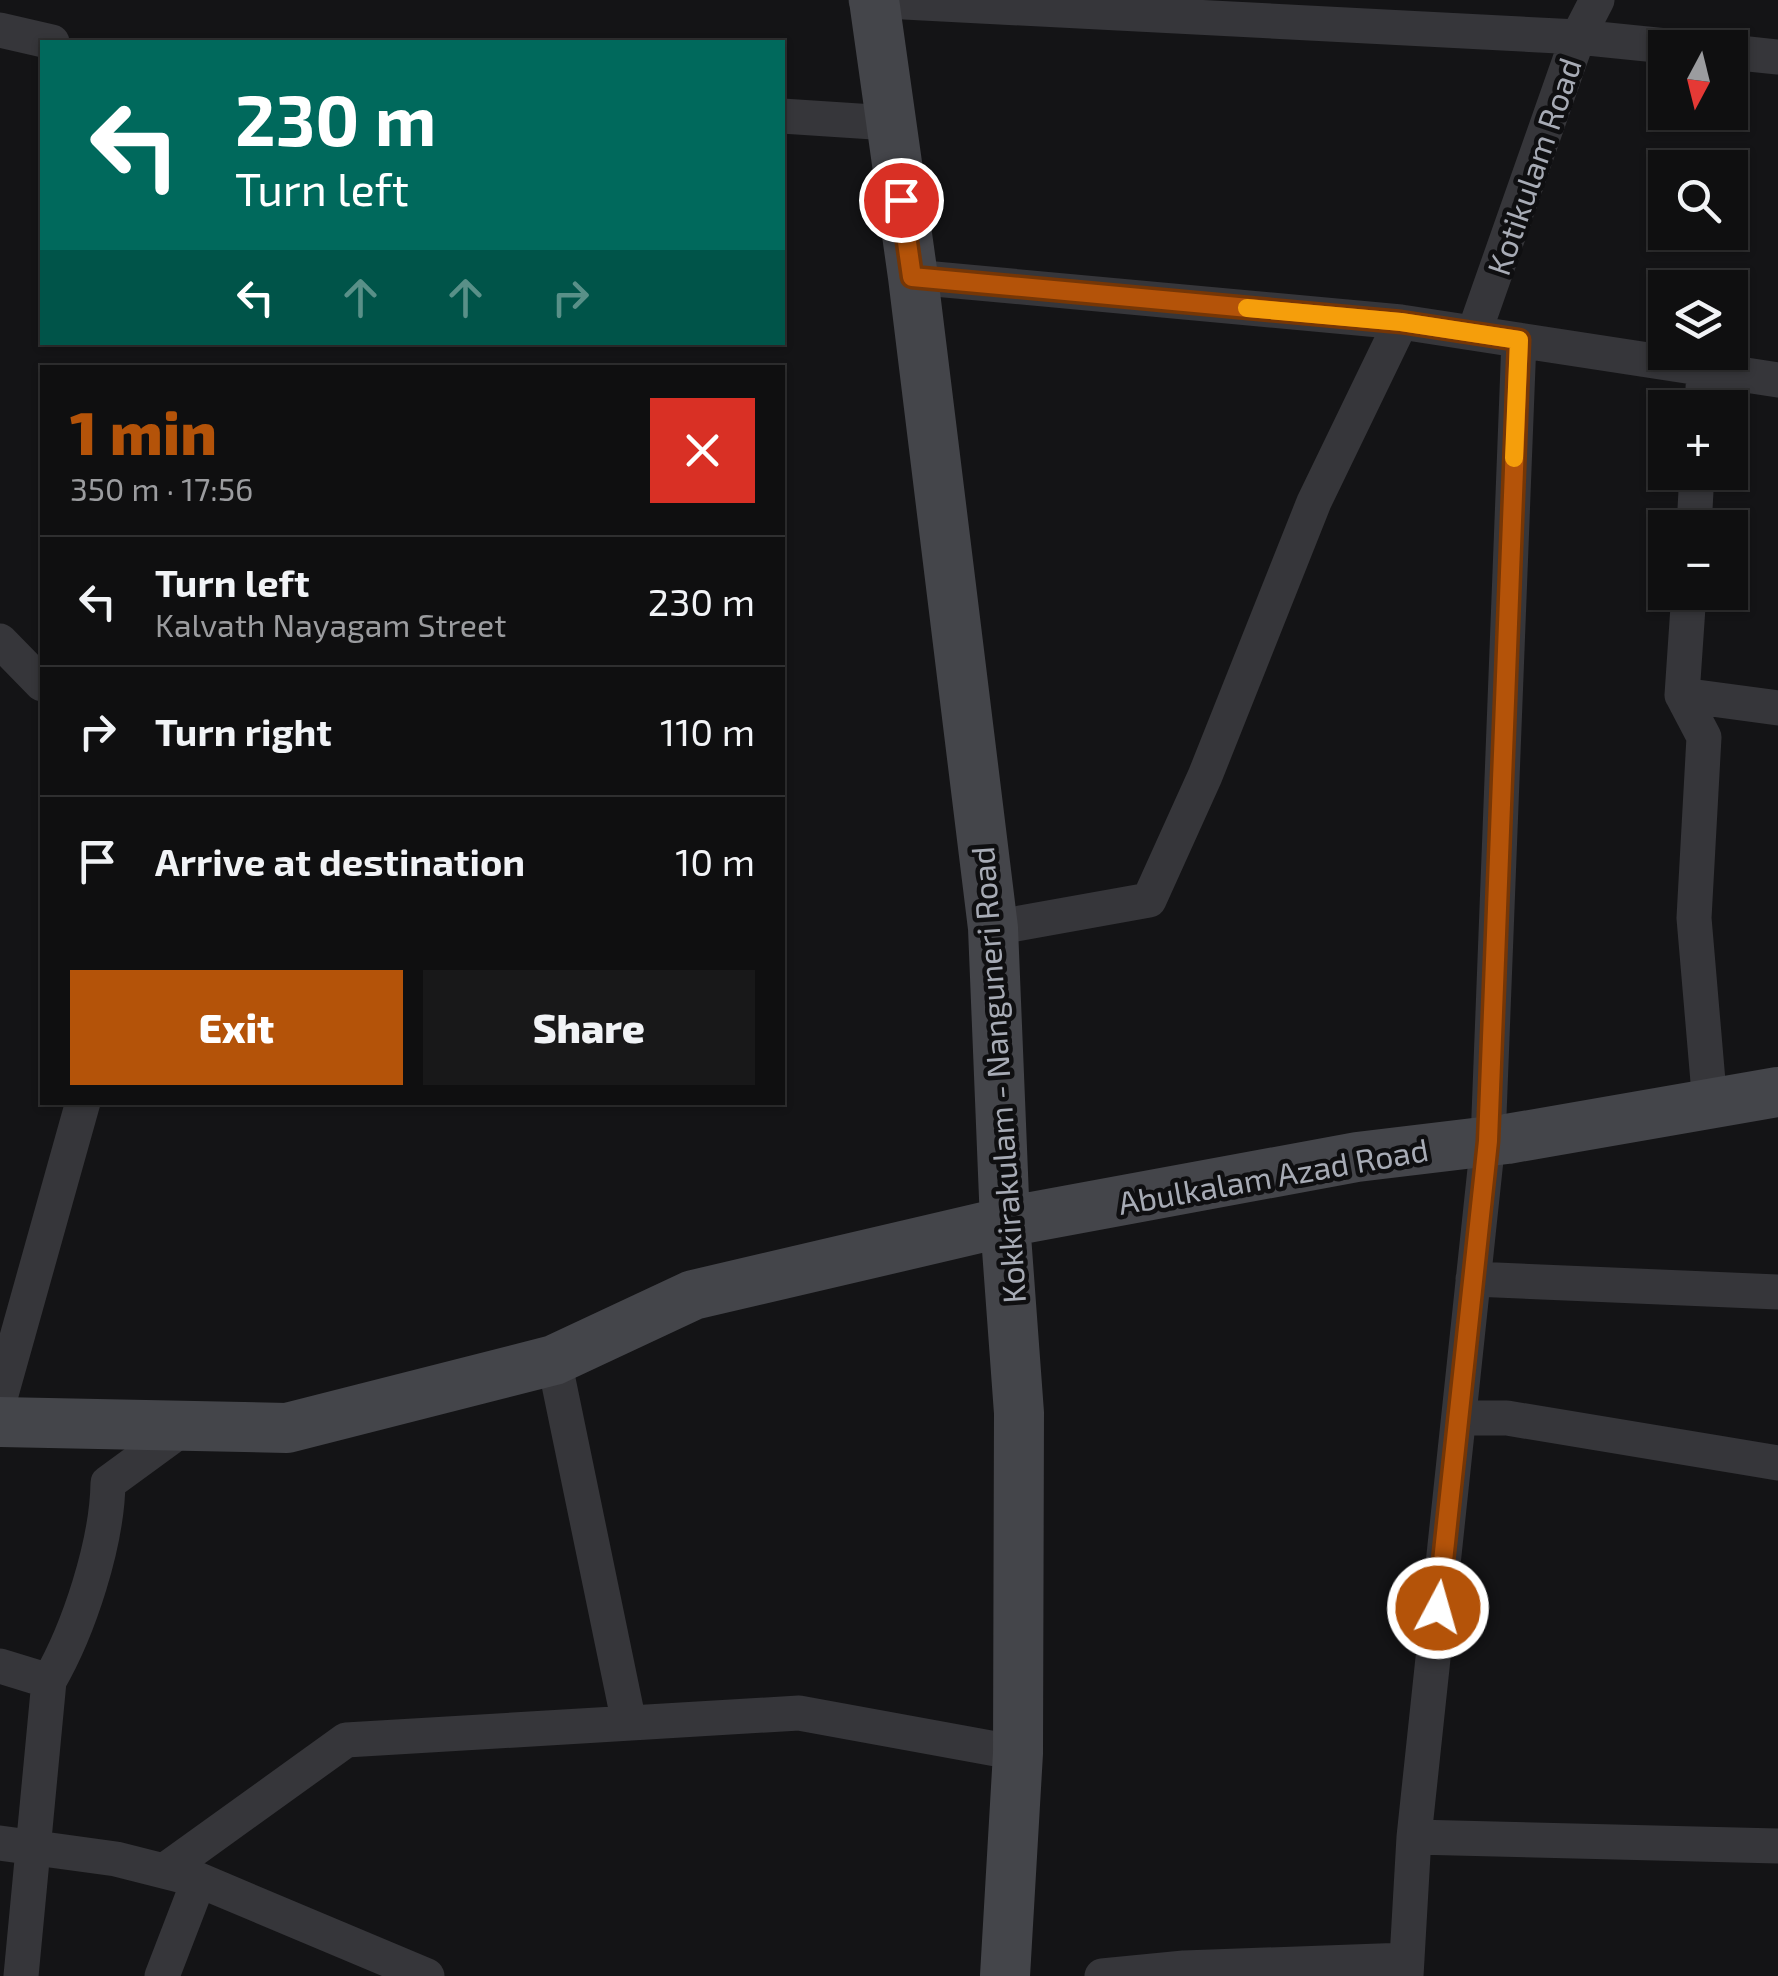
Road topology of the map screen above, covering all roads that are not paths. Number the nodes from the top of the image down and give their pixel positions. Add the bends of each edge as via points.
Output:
1 (1597, 0) edge
2 (872, 1) edge
3 (0, 30) edge
4 (1578, 36) junction
5 (43, 40) edge
6 (1648, 44) edge
7 (1748, 54) edge
8 (1778, 57) edge
9 (785, 116) edge
10 (889, 123) junction
11 (912, 277) junction
12 (1401, 322) junction
13 (1474, 333) junction
14 (1519, 340) junction
15 (1648, 360) edge
16 (1711, 370) edge
17 (1778, 380) edge
18 (1688, 610) edge
19 (0, 641) edge
20 (40, 682) edge
21 (1682, 695) junction
22 (1778, 708) edge
23 (993, 928) junction
24 (1778, 1092) edge
25 (82, 1105) edge
26 (1710, 1105) junction
27 (1488, 1141) junction
28 (1005, 1222) junction
29 (1474, 1279) junction
30 (1778, 1292) edge
31 (554, 1360) junction
32 (0, 1398) edge
33 (1459, 1418) junction
34 (0, 1422) edge
35 (186, 1426) junction
36 (1778, 1463) edge
37 (0, 1666) edge
38 (48, 1681) junction
39 (629, 1722) junction
40 (1018, 1753) junction
41 (1414, 1837) junction
42 (16, 1845) edge
43 (1778, 1846) edge
44 (164, 1871) junction
45 (199, 1880) junction
46 (1407, 1968) edge
47 (21, 1976) edge
48 (162, 1976) edge
49 (427, 1976) edge
50 (1005, 1976) edge
51 (1102, 1976) edge

1 - 4 street, Kotikulam Road
2 - 4 street
2 - 10 main road, Kokkirakulam - Nanguneri Road
3 - 5 street
4 - 6 street
4 - 13 street, Kotikulam Road
7 - 8 street
9 - 10 street
10 - 11 main road, Kokkirakulam - Nanguneri Road
11 - 12 street
11 - 23 main road, Kokkirakulam - Nanguneri Road
12 - 13 street
12 - 23 street via 1314,502 1149,900
13 - 14 street
14 - 15 street
14 - 27 street
16 - 17 street
18 - 21 street
19 - 20 street
21 - 22 street
21 - 26 street via 1704,737 1694,918
23 - 28 main road, Kokkirakulam - Nanguneri Road
24 - 26 main road, Abulkalam Azad Road
25 - 32 street
26 - 27 main road, Abulkalam Azad Road
27 - 28 main road, Abulkalam Azad Road via 1357,1157
27 - 29 street
28 - 31 main road, Abulkalam Azad Road via 693,1295
28 - 40 main road, Kokkirakulam - Nanguneri Road via 1018,1413
29 - 30 street
29 - 33 street
31 - 35 main road, Abulkalam Azad Road via 287,1428
31 - 39 street
33 - 36 street via 1507,1418
33 - 41 street
34 - 35 main road, Abulkalam Azad Road
35 - 38 street via 108,1483 108,1515 69,1645
37 - 38 street
38 - 42 street
39 - 40 street via 799,1712
39 - 44 street via 346,1740
40 - 50 main road, Kokkirakulam - Nanguneri Road
41 - 43 street
41 - 46 street
42 - 44 street
42 - 47 street
44 - 45 street
45 - 48 street
45 - 49 street
46 - 51 street via 1184,1968

